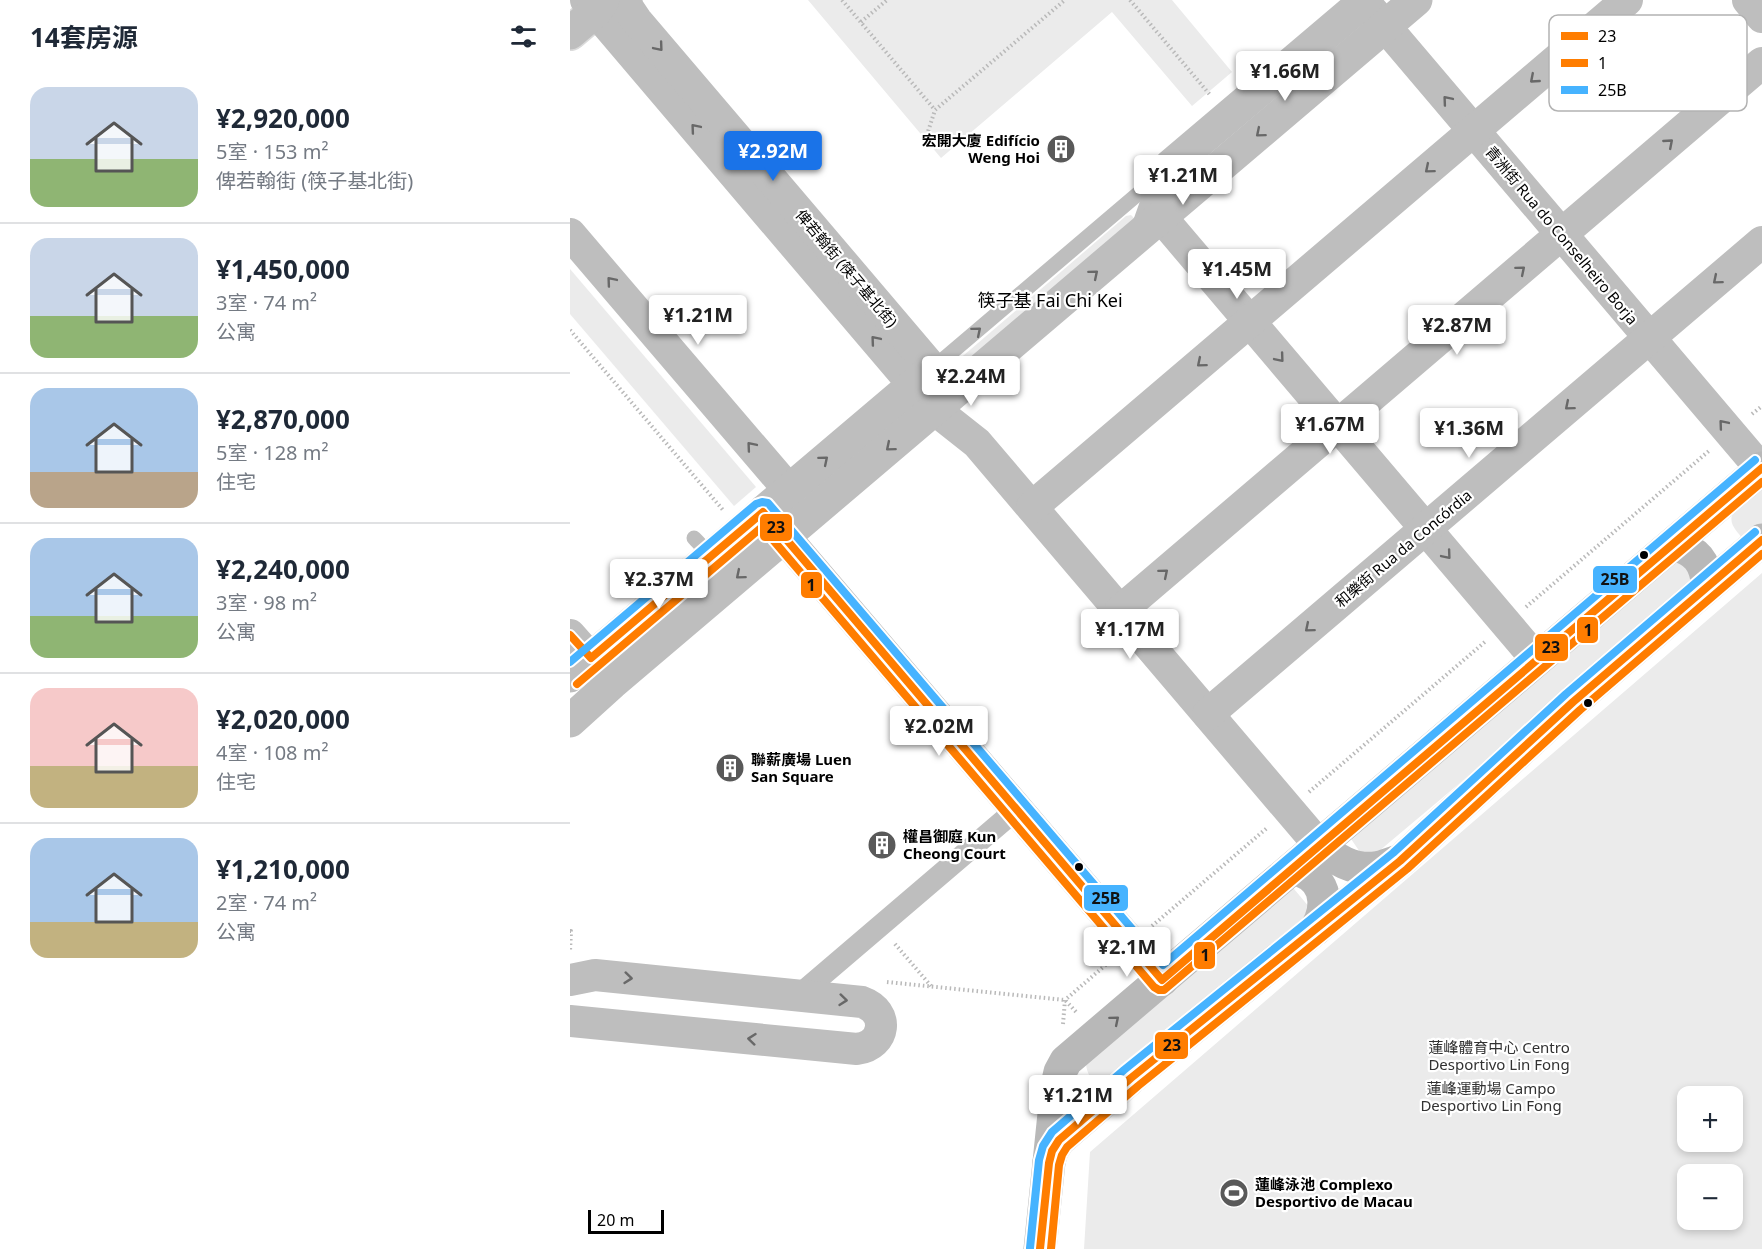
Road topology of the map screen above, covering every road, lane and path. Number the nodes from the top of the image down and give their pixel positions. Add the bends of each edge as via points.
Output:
1 (842, 0) edge
2 (887, 0) edge
3 (1065, 0) edge
4 (1130, 0) edge
5 (1416, 0) edge
6 (1627, 0) edge
7 (1748, 0) edge
8 (1364, 1) edge
9 (602, 3) edge
10 (1609, 15) edge
11 (1762, 17) edge
12 (861, 22) junction
13 (1385, 26) junction
14 (570, 33) edge
15 (1762, 63) edge
16 (1549, 67) edge
17 (1747, 76) edge
18 (935, 110) junction
19 (1706, 111) edge
20 (1229, 117) junction
21 (1474, 131) junction
22 (924, 144) dead end
23 (1170, 166) junction
24 (1154, 223) junction
25 (570, 234) edge
26 (1562, 235) junction
27 (1762, 242) edge
28 (1249, 322) junction
29 (570, 330) edge
30 (1649, 338) junction
31 (923, 377) junction
32 (944, 401) junction
33 (1762, 406) edge
34 (1338, 425) junction
35 (1730, 433) junction
36 (1761, 468) edge
37 (789, 490) junction
38 (1032, 507) junction
39 (1425, 529) junction
40 (784, 537) junction
41 (721, 540) junction
42 (1762, 540) edge
43 (1672, 544) junction
44 (1708, 586) junction
45 (1120, 611) junction
46 (1506, 624) junction
47 (577, 656) edge
48 (1537, 660) junction
49 (612, 683) junction
50 (1208, 714) junction
51 (570, 721) edge
52 (1017, 809) junction
53 (1289, 809) junction
54 (1319, 845) junction
55 (1400, 861) junction
56 (1293, 869) junction
57 (879, 926) junction
58 (1316, 929) junction
59 (570, 931) edge
60 (1132, 943) junction
61 (570, 951) edge
62 (570, 980) edge
63 (1162, 980) junction
64 (798, 996) junction
65 (1065, 1000) junction
66 (570, 1021) edge
67 (1066, 1045) junction
68 (1106, 1100) junction
69 (1049, 1163) junction
70 (1040, 1249) edge

1 - 12 path
2 - 12 path
3 - 18 path
4 - 20 path
5 - 13 street
6 -> 10 street
7 - 11 street
8 - 13 street, 青洲街 Rua do Conselheiro Borja
8 - 20 street
9 - 14 street
9 - 31 street
12 - 18 path
21 -> 13 street, 青洲街 Rua do Conselheiro Borja
13 -> 24 street
17 -> 15 street
16 -> 21 street
18 - 22 path
26 -> 19 street
20 - 23 street
21 - 26 street, 青洲街 Rua do Conselheiro Borja
21 -> 28 street
23 - 24 street
31 -> 23 lane
24 - 28 street
32 -> 24 street
37 -> 25 street
26 - 30 street, 青洲街 Rua do Conselheiro Borja
34 -> 26 street
27 -> 30 street, 和樂街 Rua da Concórdia
28 -> 34 street
28 -> 38 street
29 - 41 path
35 -> 30 street, 青洲街 Rua do Conselheiro Borja
30 -> 39 street, 和樂街 Rua da Concórdia
31 - 32 street
37 -> 31 street
32 - 38 street
32 -> 40 street
33 - 35 path
34 - 39 street
45 -> 34 street
35 - 36 street, 青洲街 Rua do Conselheiro Borja
35 - 46 path
36 - 43 main road
37 - 41 street
38 - 45 street
39 -> 46 street
39 -> 50 street, 和樂街 Rua da Concórdia
40 - 41 street
40 -> 49 street
40 - 52 street
41 - 47 street
42 - 44 main road
43 - 44 main road via 1695,554 1707,573
43 - 48 main road
44 - 55 main road via 1573,702
45 - 50 street
46 - 48 street
46 - 53 path
47 - 49 street
48 - 54 main road
49 - 51 street
50 - 53 street
52 - 57 street
52 - 60 street
53 - 54 street
53 - 60 path
54 - 55 main road via 1336,859 1355,867 1377,868
54 - 56 main road
55 - 58 main road
56 - 58 main road via 1302,870 1320,885 1325,908
56 - 63 main road
57 - 64 street
57 - 65 path via 932,987
58 - 68 main road
59 - 61 path
60 - 63 street
60 - 65 path
62 -> 64 street via 595,975
67 -> 63 main road
64 -> 66 street via 869,1005 881,1024 877,1039 872,1045 857,1049
65 - 67 path
67 - 68 main road via 1075,1082 1094,1098
67 - 69 main road via 1066,1061 1057,1084
68 - 69 main road via 1059,1140
69 - 70 main road

